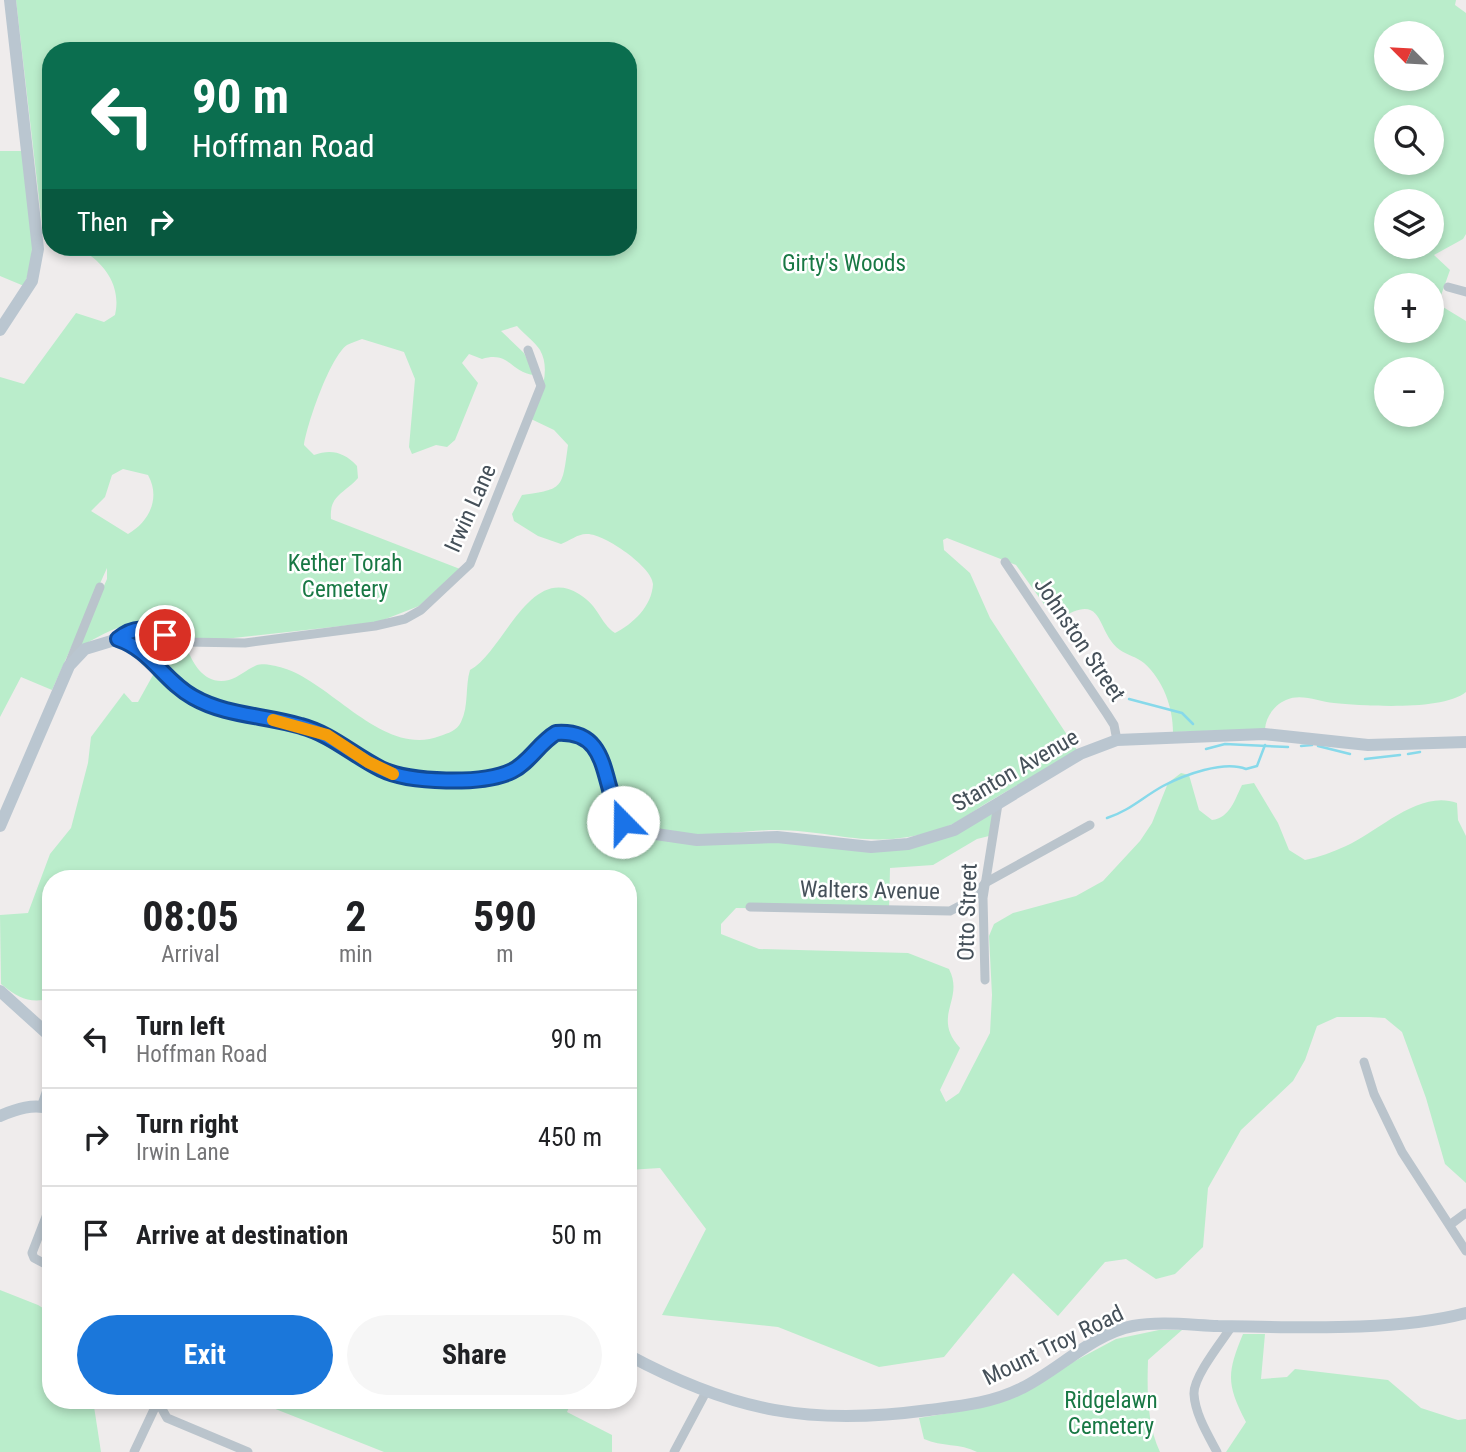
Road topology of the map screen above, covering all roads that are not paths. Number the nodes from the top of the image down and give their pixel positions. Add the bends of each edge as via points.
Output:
1 (10, 0) edge
2 (1448, 286) dead end
3 (1466, 292) edge
4 (0, 330) edge
5 (528, 350) dead end
6 (1005, 562) dead end
7 (100, 587) dead end
8 (118, 639) junction
9 (69, 666) junction
10 (1117, 740) junction
11 (1466, 742) edge
12 (998, 804) junction
13 (1090, 825) dead end
14 (0, 826) edge
15 (985, 883) junction
16 (750, 907) dead end
17 (985, 980) dead end
18 (0, 991) edge
19 (42, 1029) edge
20 (1364, 1062) dead end
21 (42, 1108) edge
22 (0, 1116) edge
23 (1466, 1213) edge
24 (1451, 1224) junction
25 (42, 1227) edge
26 (1466, 1251) edge
27 (42, 1262) edge
28 (1466, 1313) edge
29 (1232, 1326) junction
30 (637, 1359) edge
31 (706, 1392) junction
32 (153, 1409) edge
33 (162, 1409) edge
34 (134, 1452) edge
35 (248, 1452) edge
36 (674, 1452) edge
37 (1217, 1452) edge

1 - 4 street via 38,249 29,288
2 - 3 street
5 - 8 street, Irwin Lane via 541,387 470,564 421,610 375,626 245,643 185,642 147,628
6 - 10 street, Johnston Street via 1108,714
7 - 9 street
8 - 9 street via 85,649
8 - 12 street, Stanton Avenue via 142,650 194,698 216,708 327,735 398,776 483,779 505,774 556,733 578,733 598,752 618,814 630,829 644,834 698,840 777,837 889,847 954,830
9 - 14 street
10 - 11 street, Stanton Avenue via 1264,734 1367,745
10 - 12 street, Stanton Avenue via 1080,754
12 - 15 street, Otto Street
13 - 15 street, Walters Avenue
15 - 16 street, Walters Avenue via 971,900 950,911
15 - 17 street, Otto Street
18 - 19 street
20 - 24 street via 1402,1152
21 - 22 street via 23,1108
23 - 24 street
24 - 26 street
25 - 27 street via 32,1253
28 - 29 street, Mount Troy Road via 1405,1324
29 - 31 street, Mount Troy Road via 1133,1326 1003,1396 978,1404 880,1416 805,1416
29 - 37 street via 1194,1392
30 - 31 street, Mount Troy Road
31 - 36 street
32 - 34 street
33 - 35 street via 167,1418

